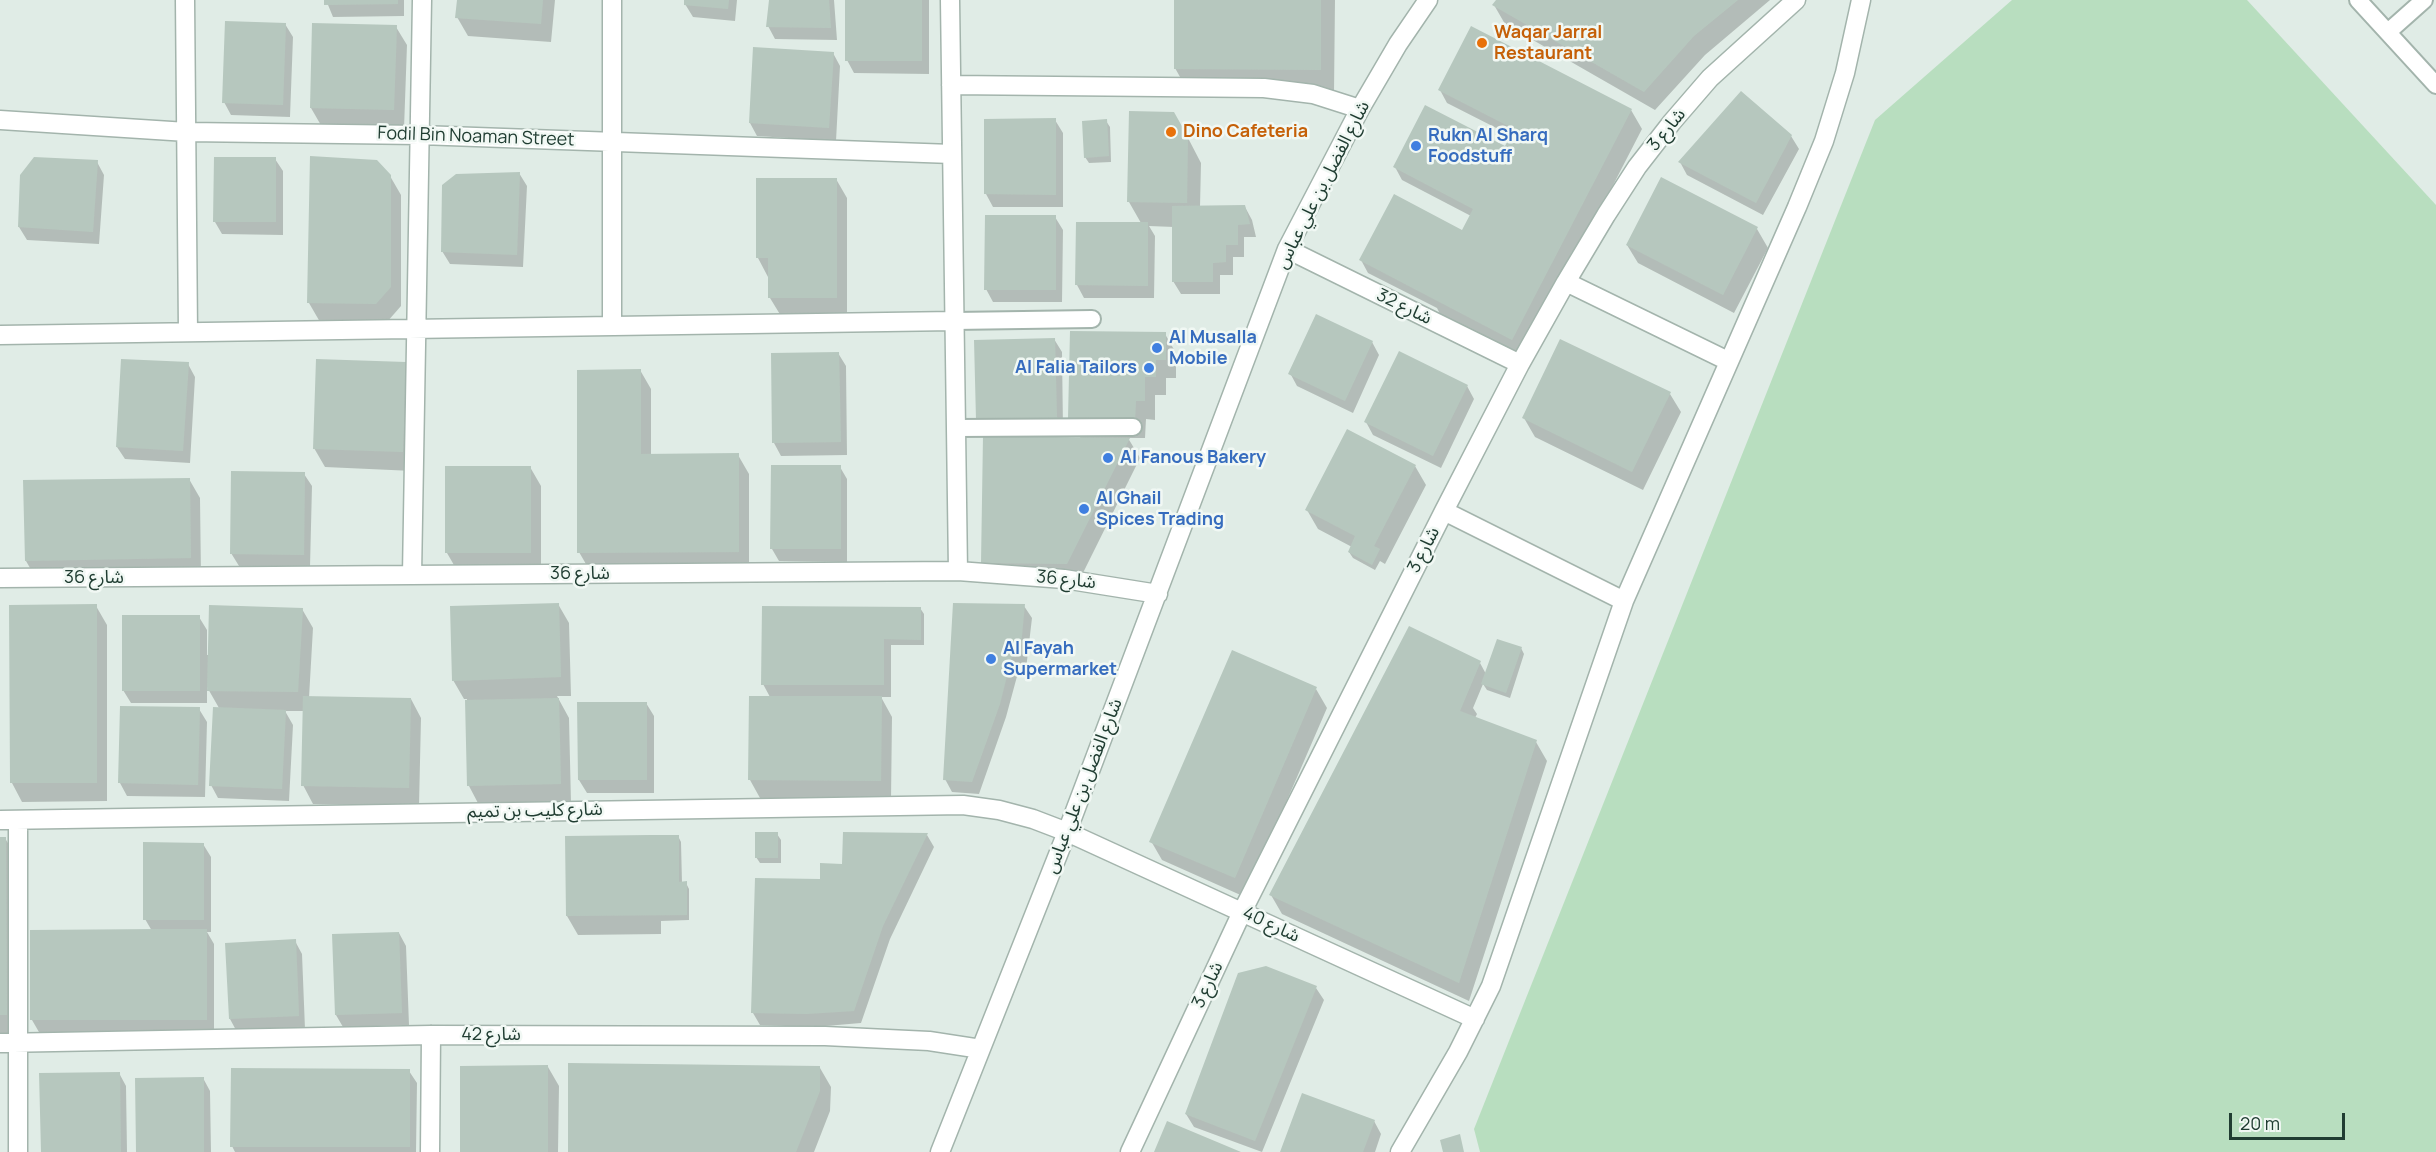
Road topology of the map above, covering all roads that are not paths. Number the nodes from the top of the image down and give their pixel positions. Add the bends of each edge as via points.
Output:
1 (185, 0) edge
2 (422, 0) edge
3 (612, 0) edge
4 (950, 0) edge
5 (1428, 0) edge
6 (1796, 0) edge
7 (1861, 0) edge
8 (2358, 0) edge
9 (2424, 0) edge
10 (2388, 32) junction
11 (951, 85) junction
12 (2436, 85) edge
13 (1360, 109) junction
14 (0, 120) edge
15 (187, 132) junction
16 (420, 135) junction
17 (612, 141) junction
18 (952, 154) junction
19 (1287, 249) junction
20 (1566, 282) junction
21 (1092, 319) dead end
22 (954, 321) junction
23 (612, 326) junction
24 (417, 329) junction
25 (188, 332) junction
26 (0, 335) edge
27 (1728, 361) junction
28 (1520, 364) junction
29 (1133, 427) dead end
30 (956, 428) junction
31 (1444, 511) junction
32 (958, 571) junction
33 (412, 575) junction
34 (0, 578) edge
35 (1158, 594) junction
36 (1624, 601) junction
37 (0, 820) edge
38 (18, 820) junction
39 (1067, 832) junction
40 (1242, 912) junction
41 (1475, 1018) junction
42 (431, 1035) junction
43 (9, 1042) edge
44 (981, 1049) junction
45 (18, 1152) edge
46 (430, 1152) edge
47 (940, 1152) edge
48 (1130, 1152) edge
49 (1400, 1152) edge

1 - 15 street
2 - 16 street
3 - 17 street
4 - 11 street
5 - 13 street, شارع الفضل بن علي عباس
6 - 20 street, شارع 3 via 1710,78 1672,122 1637,167
7 - 27 street via 1845,73 1824,141
8 - 10 lane
9 - 10 lane
10 - 12 lane
11 - 13 street via 1264,88 1312,94
11 - 18 street
13 - 19 street, شارع الفضل بن علي عباس
14 - 15 street, Fodil Bin Noaman Street
15 - 16 street, Fodil Bin Noaman Street
15 - 25 street
16 - 17 street, Fodil Bin Noaman Street
16 - 24 street
17 - 18 street, Fodil Bin Noaman Street
17 - 23 street
18 - 22 street
19 - 28 street, شارع 32
19 - 35 street, شارع الفضل بن علي عباس
20 - 27 street
20 - 28 street, شارع 3
21 - 22 lane
22 - 23 street
22 - 30 street
23 - 24 street
24 - 25 street
24 - 33 street
25 - 26 street
27 - 36 street
28 - 31 street, شارع 3
29 - 30 lane
30 - 32 street
31 - 36 street
31 - 40 street, شارع 3
32 - 33 street, شارع 36
32 - 35 street, شارع 36 via 1064,579
33 - 34 street, شارع 36
35 - 39 street, شارع الفضل بن علي عباس
36 - 41 street via 1504,952
37 - 38 street, شارع كليب بن تميم
38 - 39 street, شارع كليب بن تميم via 963,805 999,810
38 - 43 street
39 - 40 street, شارع 40
39 - 44 street, شارع الفضل بن علي عباس
40 - 41 street, شارع 40
40 - 48 street, شارع 3
41 - 49 street
42 - 43 street, شارع 42
42 - 44 street, شارع 42 via 878,1037
42 - 46 street
43 - 45 street
44 - 47 street, شارع الفضل بن علي عباس

